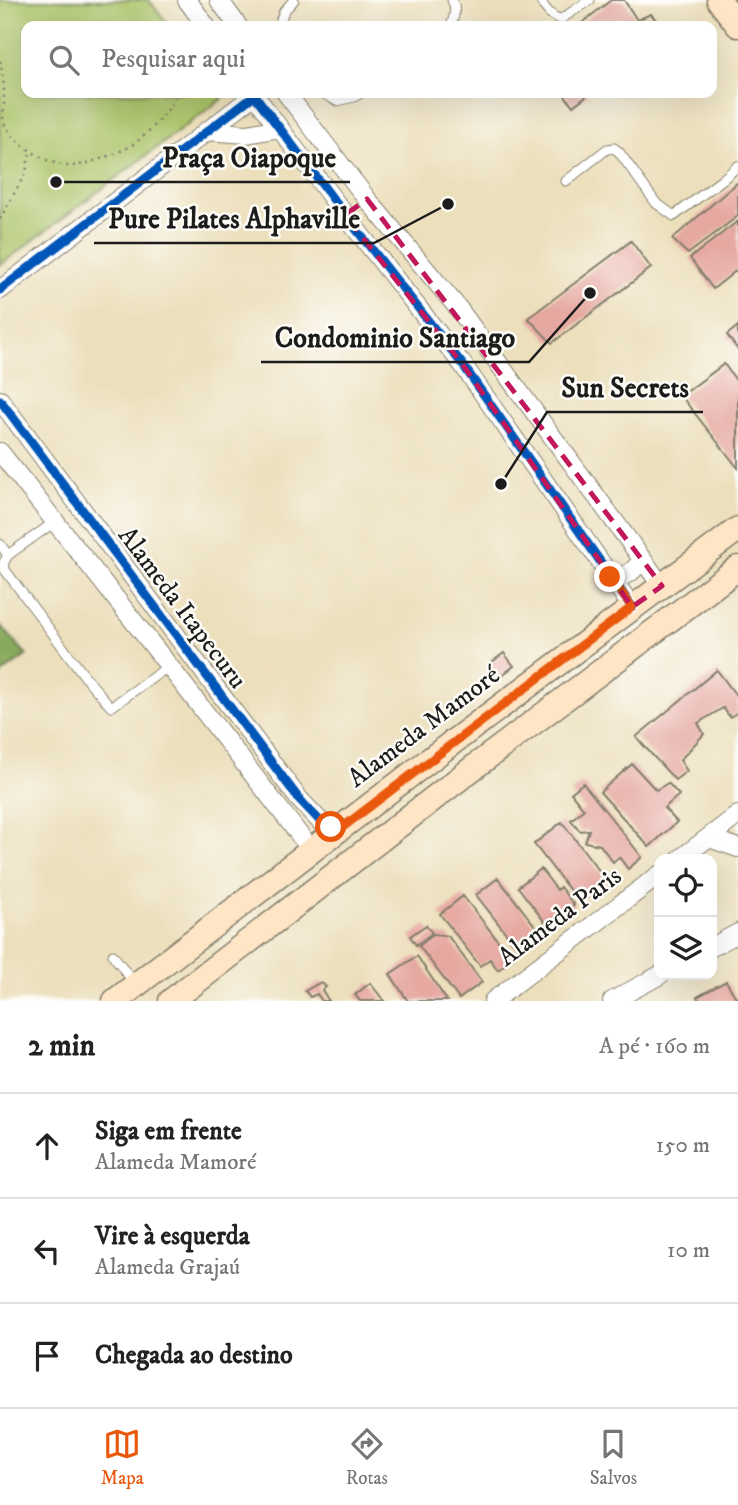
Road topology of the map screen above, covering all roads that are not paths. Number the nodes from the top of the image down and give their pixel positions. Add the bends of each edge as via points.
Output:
1 (187, 0) edge
2 (219, 0) edge
3 (294, 0) edge
4 (452, 0) edge
5 (541, 0) edge
6 (590, 0) edge
7 (719, 0) edge
8 (202, 21) edge
9 (234, 21) edge
10 (282, 21) edge
11 (453, 21) edge
12 (738, 25) edge
13 (249, 98) edge
14 (259, 98) edge
15 (290, 98) edge
16 (332, 98) edge
17 (350, 98) edge
18 (280, 128) junction
19 (206, 131) junction
20 (738, 166) edge
21 (566, 181) dead end
22 (367, 199) junction
23 (345, 215) junction
24 (0, 290) edge
25 (489, 350) junction
26 (463, 365) junction
27 (508, 377) junction
28 (483, 394) junction
29 (2, 405) edge
30 (0, 452) edge
31 (56, 521) junction
32 (738, 529) edge
33 (0, 544) edge
34 (8, 555) junction
35 (643, 560) junction
36 (738, 568) edge
37 (2, 571) edge
38 (610, 577) junction
39 (662, 586) junction
40 (632, 607) junction
41 (169, 666) junction
42 (448, 740) junction
43 (473, 768) junction
44 (299, 799) junction
45 (281, 810) junction
46 (738, 815) edge
47 (339, 830) junction
48 (709, 838) junction
49 (738, 848) edge
50 (312, 851) junction
51 (687, 854) edge
52 (654, 879) edge
53 (738, 933) edge
54 (717, 944) edge
55 (113, 955) dead end
56 (654, 978) edge
57 (136, 985) junction
58 (115, 1001) edge
59 (171, 1001) edge
60 (494, 1001) edge
61 (612, 1001) edge

1 - 8 street
2 - 9 street
3 - 10 lane
4 - 11 lane
5 - 6 lane via 561,19
7 - 12 main road
13 - 19 street
14 - 18 street
15 - 22 street
16 - 17 lane
18 - 19 street via 247,134
18 - 23 street
19 - 24 street
20 - 21 lane via 674,216 656,203 614,148
22 - 23 street
22 - 25 street
23 - 26 street
25 - 26 street via 474,363
25 - 27 street
26 - 28 street
27 - 28 street
27 - 35 street
28 - 38 street
29 - 44 street, Alameda Itapecuru
30 - 31 street, Alameda Itapecuru
31 - 34 lane
31 - 41 street, Alameda Itapecuru
32 - 39 main road, Alameda Mamoré
33 - 34 lane
34 - 37 lane
35 - 38 street via 616,580
35 - 39 street
36 - 43 main road
37 - 41 lane via 111,707
38 - 40 street
39 - 40 main road, Alameda Mamoré
40 - 42 main road, Alameda Mamoré
41 - 45 street, Alameda Itapecuru
42 - 43 main road
42 - 47 main road, Alameda Mamoré
43 - 59 main road
44 - 45 street
44 - 47 street, Alameda Itapecuru via 321,822
45 - 50 street, Alameda Itapecuru
46 - 48 street
47 - 50 main road, Alameda Mamoré
48 - 49 street
48 - 51 street
50 - 57 main road, Alameda Mamoré
52 - 60 street, Alameda Paris
53 - 54 street
55 - 57 lane
56 - 61 street
57 - 58 main road, Alameda Mamoré

